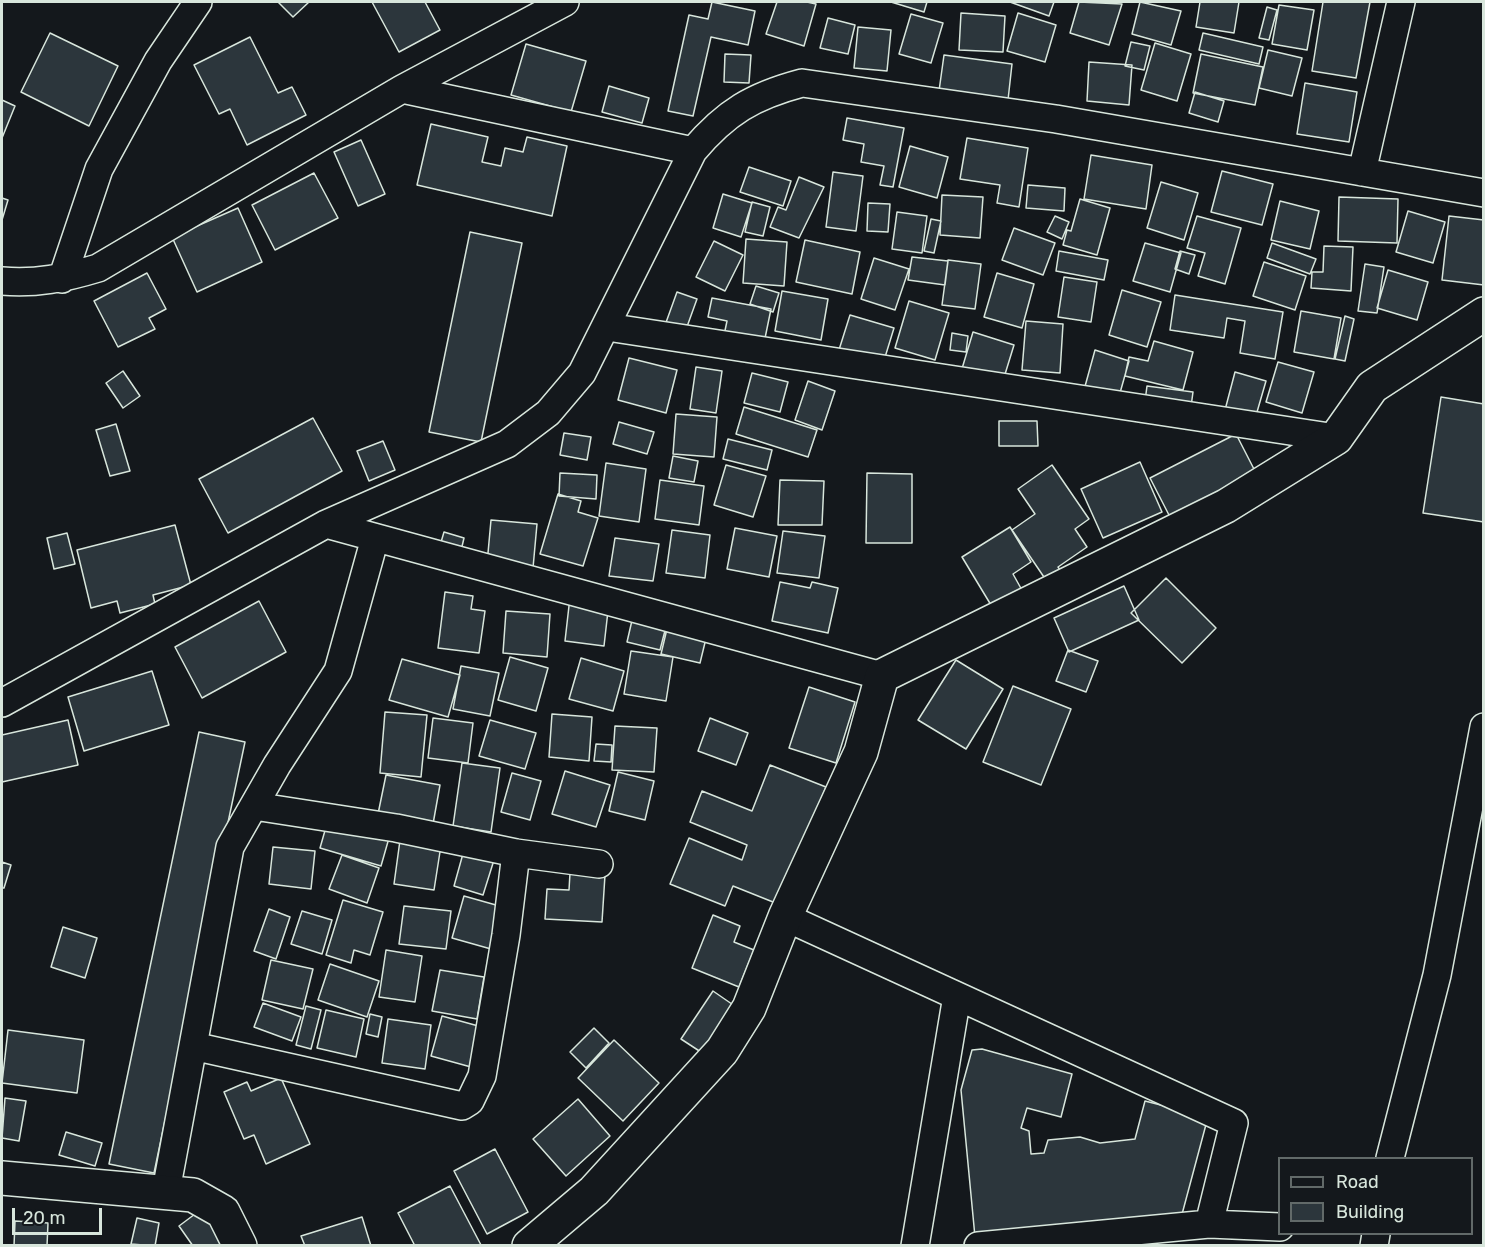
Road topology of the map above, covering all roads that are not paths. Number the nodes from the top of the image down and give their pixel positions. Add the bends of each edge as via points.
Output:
1 (198, 2) edge
2 (565, 2) edge
3 (1401, 2) edge
4 (402, 89) junction
5 (693, 151) junction
6 (1362, 172) junction
7 (1484, 193) edge
8 (62, 279) junction
9 (2, 282) edge
10 (1484, 314) edge
11 (607, 327) junction
12 (1336, 438) junction
13 (326, 525) junction
14 (375, 538) junction
15 (882, 676) junction
16 (2, 703) edge
17 (1484, 727) edge
18 (254, 806) junction
19 (516, 853) junction
20 (599, 864) dead end
21 (785, 917) junction
22 (957, 996) junction
23 (193, 1046) junction
24 (1390, 1157) edge
25 (2, 1178) edge
26 (166, 1191) junction
27 (1209, 1224) junction
28 (1278, 1227) edge
29 (240, 1245) edge
30 (529, 1245) edge
31 (915, 1245) edge
32 (978, 1245) edge

1 - 8 street via 158,61 99,169
2 - 4 street
3 - 6 street
4 - 5 street
4 - 8 street via 132,249 98,267
5 - 6 street via 715,125 741,105 770,91 802,83 1056,119
5 - 11 street
6 - 7 street
8 - 9 street
10 - 12 street via 1372,387
11 - 12 street
11 - 13 street via 582,373 562,397 548,413 507,444
12 - 15 street via 1226,506
13 - 14 street
13 - 16 street
14 - 15 street
14 - 18 street via 338,671
15 - 21 street via 861,752
17 - 24 street via 1437,975
18 - 19 street via 396,828
18 - 23 street via 230,847
19 - 20 street
19 - 23 street via 507,935 482,1076 470,1101 462,1106
21 - 22 street
21 - 30 street via 749,1008 722,1051 594,1191
22 - 27 street via 1234,1123
22 - 31 street
23 - 26 street
25 - 26 street
26 - 29 street via 193,1195 223,1212
27 - 28 street
27 - 32 street

